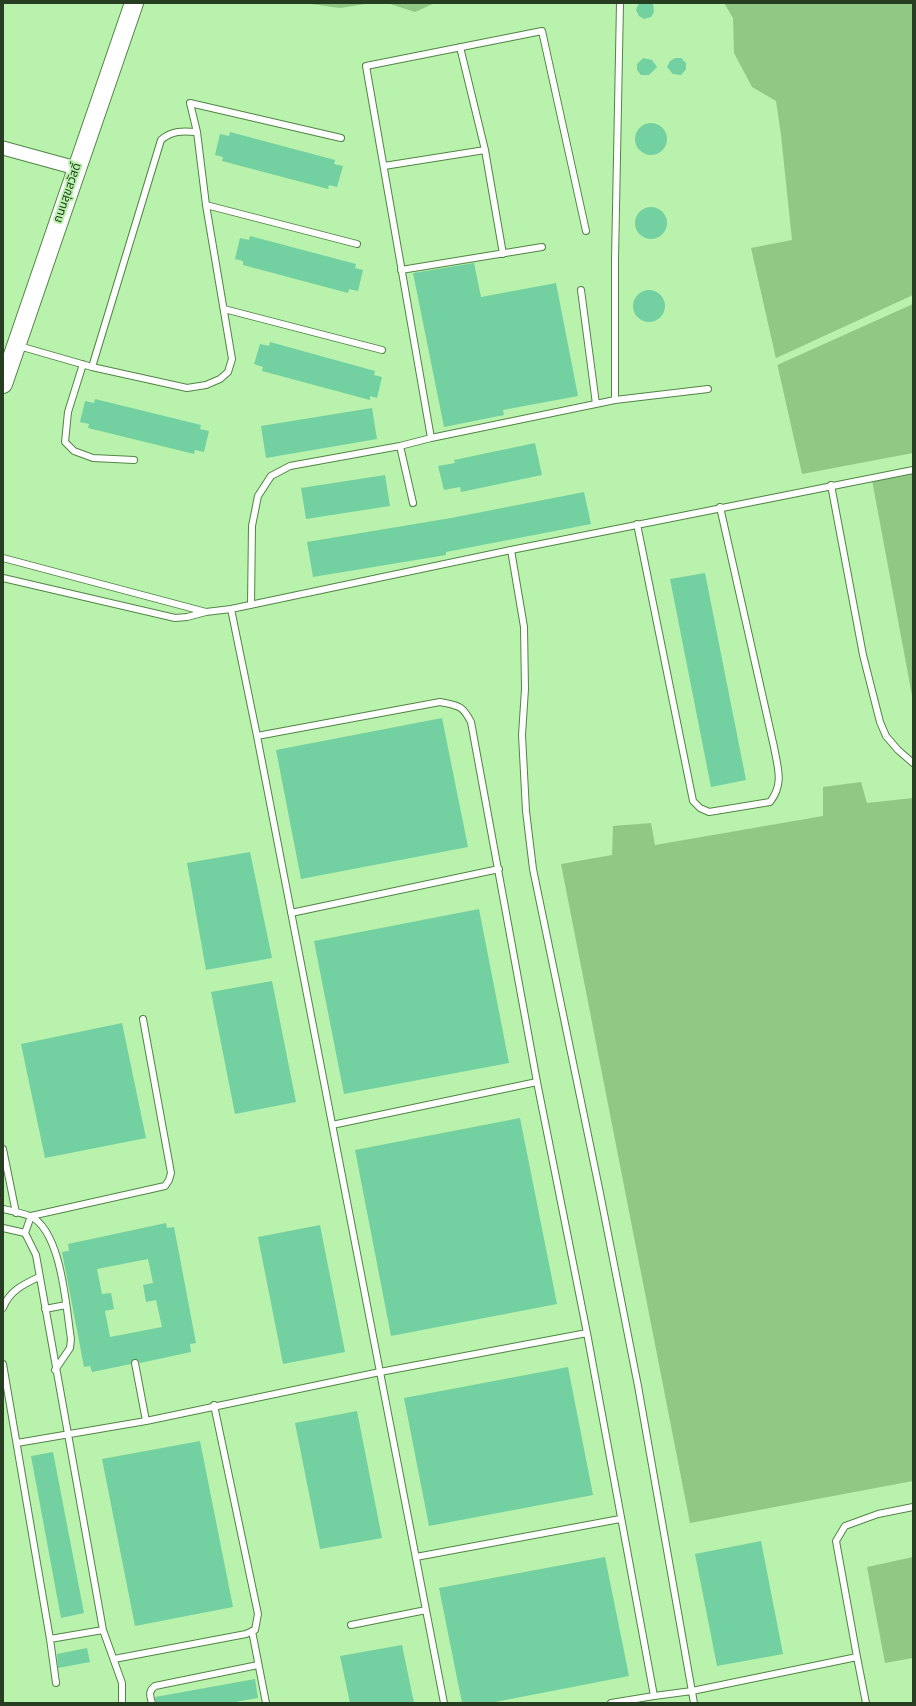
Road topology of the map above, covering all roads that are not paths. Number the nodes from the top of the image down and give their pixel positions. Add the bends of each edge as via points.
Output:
1 (134, 3) edge
2 (620, 3) edge
3 (460, 47) junction
4 (197, 132) junction
5 (341, 138) dead end
6 (3, 148) edge
7 (485, 150) junction
8 (384, 166) junction
9 (76, 168) junction
10 (206, 205) junction
11 (586, 231) dead end
12 (357, 244) dead end
13 (542, 247) dead end
14 (503, 254) junction
15 (402, 270) junction
16 (581, 290) dead end
17 (224, 309) junction
18 (15, 345) junction
19 (382, 350) dead end
20 (82, 364) junction
21 (92, 367) junction
22 (3, 384) edge
23 (708, 390) dead end
24 (615, 400) junction
25 (596, 404) junction
26 (431, 438) junction
27 (400, 446) junction
28 (134, 460) dead end
29 (913, 470) edge
30 (831, 485) junction
31 (413, 503) dead end
32 (720, 508) junction
33 (637, 524) junction
34 (511, 550) junction
35 (3, 558) edge
36 (3, 578) edge
37 (251, 605) junction
38 (231, 609) junction
39 (206, 612) junction
40 (257, 736) junction
41 (913, 763) edge
42 (499, 868) junction
43 (291, 914) junction
44 (143, 1019) dead end
45 (537, 1082) junction
46 (332, 1125) junction
47 (3, 1149) edge
48 (3, 1209) edge
49 (16, 1212) junction
50 (31, 1216) junction
51 (3, 1228) edge
52 (25, 1233) junction
53 (39, 1277) junction
54 (66, 1305) junction
55 (3, 1308) edge
56 (45, 1309) junction
57 (587, 1333) junction
58 (135, 1363) dead end
59 (3, 1364) edge
60 (56, 1370) junction
61 (380, 1372) junction
62 (214, 1405) junction
63 (146, 1421) junction
64 (67, 1434) junction
65 (17, 1442) junction
66 (913, 1507) edge
67 (620, 1519) junction
68 (416, 1557) junction
69 (426, 1610) junction
70 (351, 1625) dead end
71 (103, 1630) junction
72 (252, 1631) junction
73 (50, 1639) junction
74 (857, 1657) junction
75 (114, 1659) junction
76 (258, 1665) junction
77 (56, 1682) dead end
78 (692, 1691) junction
79 (654, 1696) junction
80 (122, 1703) edge
81 (152, 1703) edge
82 (266, 1703) edge
83 (444, 1703) edge
84 (611, 1703) edge
85 (694, 1703) edge
86 (866, 1703) edge

1 - 9 main road, ถนนสุขสวัสดิ์
2 - 24 lane
3 - 7 lane
3 - 8 lane via 366,66
3 - 11 lane via 542,31
4 - 5 lane via 190,103
4 - 10 lane
4 - 21 lane via 182,131 168,134 161,140
6 - 9 street
7 - 8 lane
7 - 14 lane
8 - 15 lane
9 - 18 main road, ถนนสุขสวัสดิ์
10 - 12 lane
10 - 17 lane
13 - 14 lane
14 - 15 lane
15 - 26 lane
16 - 25 lane
17 - 19 lane
17 - 21 lane via 232,359 228,372 206,385 187,388
18 - 20 lane
18 - 22 main road, ถนนสุขสวัสดิ์
20 - 21 lane
20 - 28 lane via 68,412 65,442 74,451 93,458
23 - 24 lane
24 - 25 lane
25 - 26 lane
26 - 27 lane
27 - 31 lane
27 - 37 lane via 290,466 271,476 258,496 252,526
29 - 30 lane
30 - 32 lane
30 - 41 lane via 863,655 880,722 886,736
32 - 33 lane
32 - 33 lane via 774,747 780,784 777,794 770,802 709,812 700,808 694,801
33 - 34 lane
34 - 37 lane
34 - 78 lane via 524,627 525,689 522,735 526,810 533,869 638,1386
35 - 39 lane
36 - 39 lane via 161,616 187,617
37 - 38 lane
38 - 39 lane
38 - 40 lane
40 - 42 lane via 440,702 457,705 465,710 471,722
40 - 43 lane
42 - 43 lane
42 - 45 lane
43 - 46 lane
44 - 50 lane via 171,1173 169,1180 165,1186
45 - 46 lane
45 - 57 lane
46 - 61 lane
47 - 49 lane
48 - 49 lane
49 - 50 lane
50 - 52 lane
50 - 54 lane via 48,1236 60,1265
51 - 52 lane
52 - 53 lane via 36,1255
53 - 55 lane via 16,1288
53 - 56 lane
54 - 56 lane
54 - 60 lane via 70,1348
56 - 60 lane
57 - 61 lane
57 - 67 lane
58 - 63 lane
59 - 65 lane
60 - 64 lane
61 - 62 lane
61 - 68 lane
62 - 63 lane
62 - 72 lane via 258,1614 255,1630
63 - 64 lane
64 - 65 lane
64 - 71 lane
65 - 73 lane
66 - 74 lane via 878,1514 845,1526 836,1541
67 - 68 lane
67 - 79 lane
68 - 69 lane
69 - 70 lane
69 - 83 lane
71 - 73 lane
71 - 75 lane
72 - 75 lane
72 - 76 lane
73 - 77 lane
74 - 78 lane
74 - 86 lane
75 - 80 lane via 122,1683
76 - 81 lane via 155,1686 150,1694
76 - 82 lane
78 - 79 lane
78 - 85 lane
79 - 84 lane

